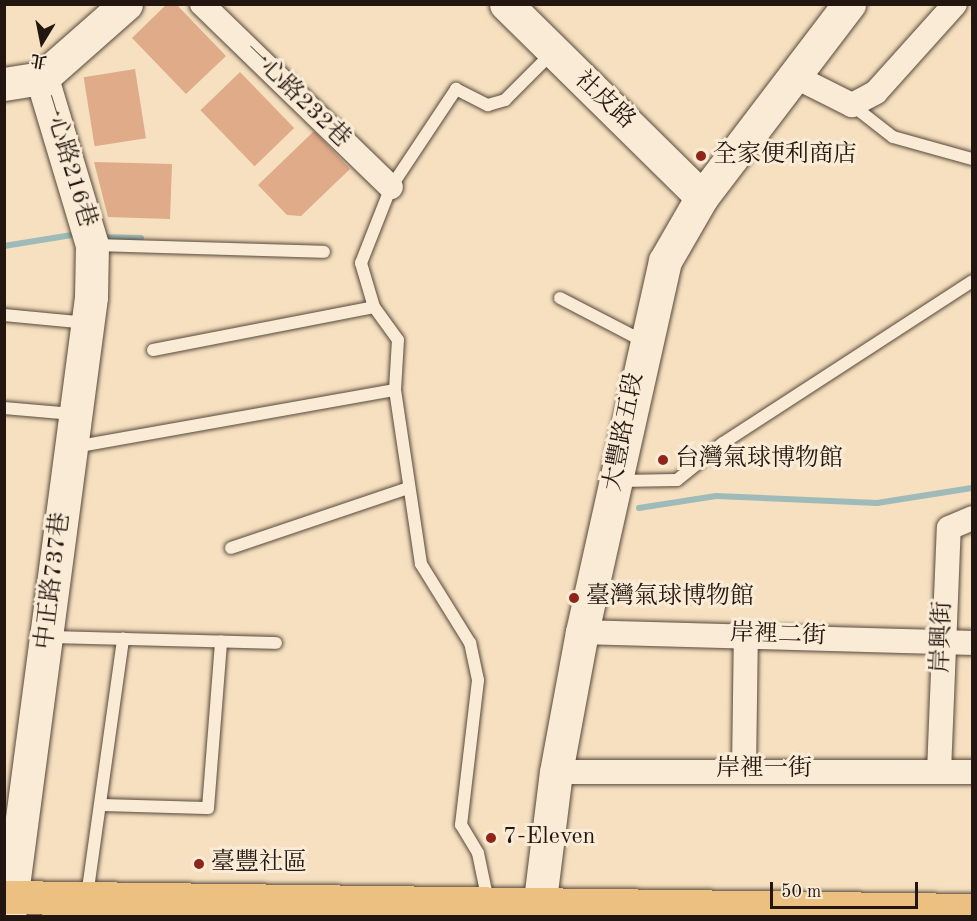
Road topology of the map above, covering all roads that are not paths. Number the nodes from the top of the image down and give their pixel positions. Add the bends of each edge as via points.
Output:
1 (126, 4) edge
2 (202, 4) edge
3 (506, 4) edge
4 (849, 4) edge
5 (955, 4) edge
6 (552, 53) junction
7 (796, 77) junction
8 (42, 78) junction
9 (4, 84) edge
10 (852, 105) junction
11 (972, 159) edge
12 (391, 187) junction
13 (702, 197) junction
14 (92, 245) junction
15 (324, 252) dead end
16 (972, 281) edge
17 (560, 298) dead end
18 (374, 307) junction
19 (4, 315) edge
20 (89, 323) junction
21 (643, 341) junction
22 (153, 350) dead end
23 (395, 390) junction
24 (4, 408) edge
25 (77, 414) junction
26 (73, 447) junction
27 (615, 481) junction
28 (408, 488) junction
29 (972, 518) edge
30 (231, 548) dead end
31 (582, 632) junction
32 (746, 634) junction
33 (48, 638) junction
34 (123, 639) junction
35 (221, 642) junction
36 (276, 643) dead end
37 (943, 643) junction
38 (972, 643) edge
39 (744, 770) junction
40 (556, 772) junction
41 (939, 772) junction
42 (972, 772) edge
43 (100, 805) junction
44 (87, 898) junction
45 (488, 901) junction
46 (8, 904) edge
47 (539, 908) edge
48 (972, 910) edge
49 (700, 911) edge

1 - 8 street
2 - 12 street, 一心路232巷
3 - 6 street, 社皮路
4 - 7 street, 大豐路五段
5 - 10 street via 876,92
6 - 12 lane via 505,100 488,105 456,89
6 - 13 street, 社皮路
7 - 10 street
7 - 13 street, 大豐路五段
8 - 9 street
8 - 14 street, 一心路216巷
10 - 11 lane via 893,137
12 - 18 lane via 361,263
13 - 21 street, 大豐路五段 via 665,261
14 - 15 lane
14 - 20 street, 中正路737巷
16 - 27 lane via 723,443 677,480
17 - 21 lane
18 - 22 lane
18 - 23 lane via 398,340
19 - 20 lane
20 - 25 street, 中正路737巷
21 - 27 street, 大豐路五段
23 - 26 lane
23 - 28 lane
24 - 25 lane
25 - 26 street, 中正路737巷
26 - 33 street, 中正路737巷
27 - 31 street, 大豐路五段
28 - 30 lane
28 - 45 lane via 421,564 470,643 478,680 461,825 478,853
29 - 37 street, 岸興街 via 949,528
31 - 32 street, 岸裡二街
31 - 40 street, 大豐路五段
32 - 37 street, 岸裡二街
32 - 39 street
33 - 34 lane
33 - 46 street, 中正路737巷
34 - 35 lane
34 - 43 lane
35 - 36 lane
35 - 43 lane via 208,808
37 - 38 street, 岸裡二街
37 - 41 street, 岸興街
39 - 40 street, 岸裡一街
39 - 41 street, 岸裡一街
40 - 47 street, 大豐路五段
41 - 42 street, 岸裡一街
43 - 44 lane
44 - 45 main road
44 - 46 main road
45 - 47 main road
47 - 49 main road
48 - 49 main road

